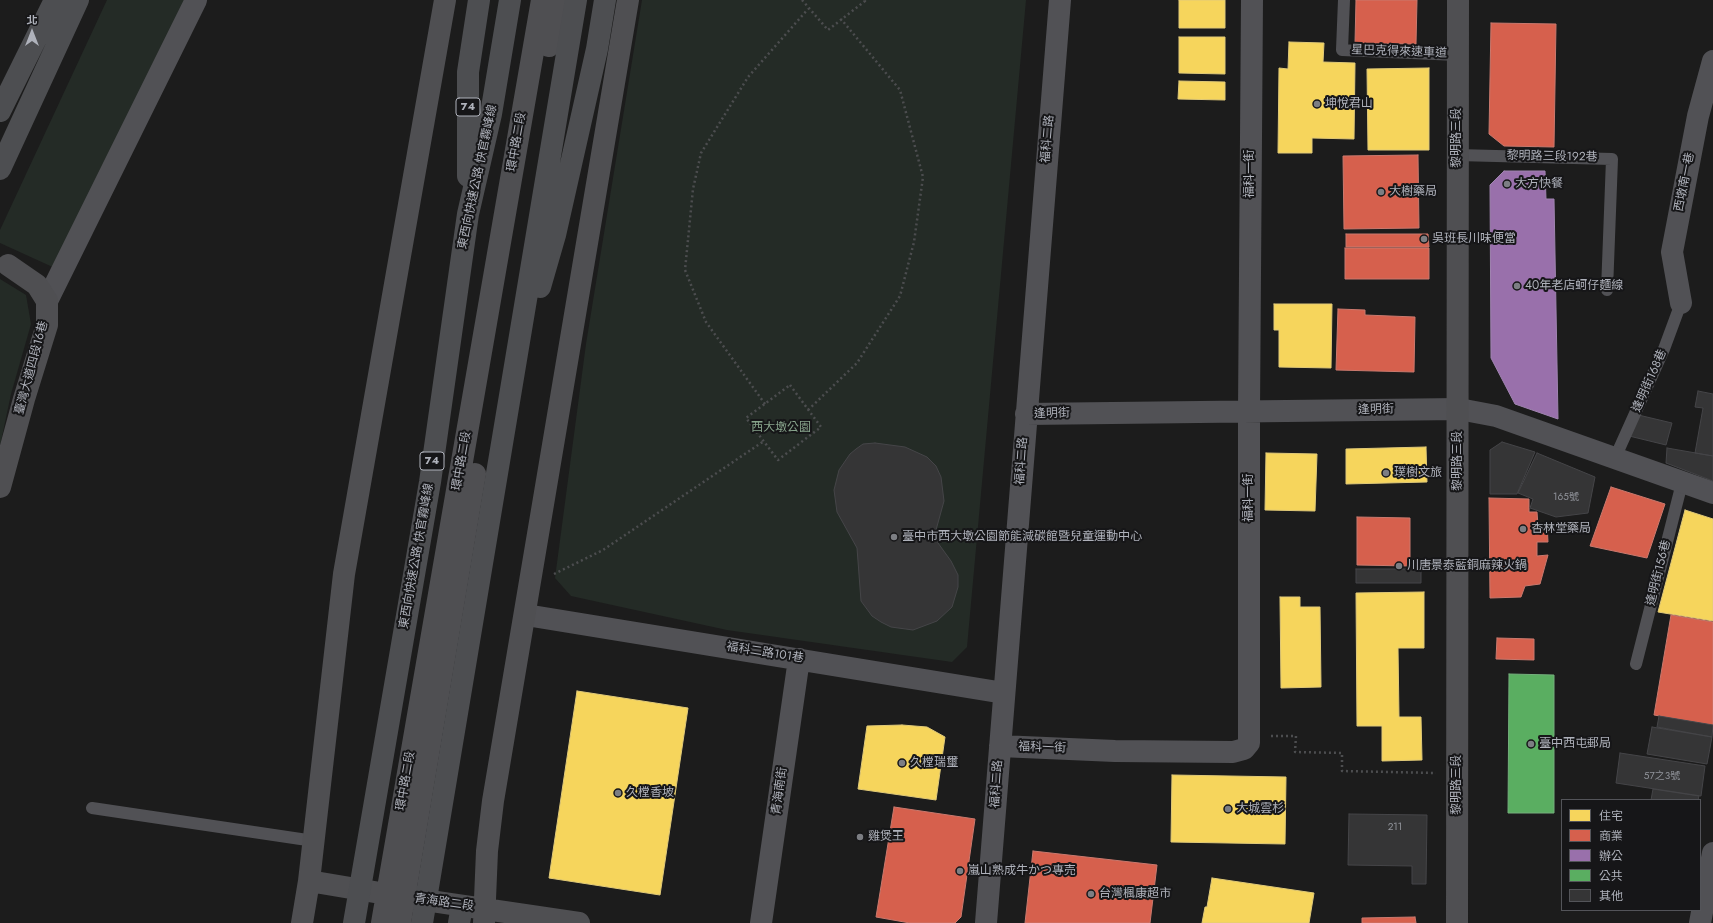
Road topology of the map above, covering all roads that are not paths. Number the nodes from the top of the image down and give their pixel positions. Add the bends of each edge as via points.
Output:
1 (54, 0) edge
2 (78, 0) edge
3 (196, 0) edge
4 (444, 0) edge
5 (479, 0) edge
6 (510, 0) edge
7 (542, 0) edge
8 (558, 0) edge
9 (576, 0) edge
10 (605, 0) edge
11 (628, 0) edge
12 (1060, 0) edge
13 (1252, 0) edge
14 (1344, 0) edge
15 (1458, 0) edge
16 (1458, 55) junction
17 (1713, 61) edge
18 (0, 111) edge
19 (1457, 155) junction
20 (0, 169) edge
21 (468, 214) junction
22 (8, 264) dead end
23 (1607, 290) dead end
24 (47, 301) junction
25 (1681, 303) joint
26 (511, 392) junction
27 (1458, 409) junction
28 (1249, 411) junction
29 (1026, 414) junction
30 (1615, 458) junction
31 (1682, 483) junction
32 (0, 487) edge
33 (1713, 493) edge
34 (526, 615) junction
35 (800, 658) junction
36 (1636, 664) dead end
37 (1004, 693) junction
38 (1000, 746) junction
39 (92, 808) dead end
40 (314, 841) junction
41 (487, 851) junction
42 (1713, 853) edge
43 (309, 881) junction
44 (395, 896) junction
45 (460, 914) edge
46 (484, 916) edge
47 (302, 923) edge
48 (354, 923) edge
49 (382, 923) edge
50 (400, 923) edge
51 (422, 923) edge
52 (579, 923) edge
53 (761, 923) edge
54 (986, 923) edge
55 (1457, 923) edge
56 (1700, 923) edge

1 - 18 highway
2 - 20 highway
3 - 24 street
4 - 40 street via 344,574
5 - 21 highway, 74 via 468,72
6 - 21 highway, 東西向快速公路 快官霧峰線 / 74 via 491,114
7 - 44 street, 環中路二段
8 - 44 street, 環中路二段
9 - 26 highway
10 - 26 highway via 597,49 555,235
11 - 34 street
12 - 29 street, 福科二路
13 - 28 street, 福科一街
14 - 16 lane, 星巴克得來速車道 via 1342,50
15 - 16 street, 黎明路三段
16 - 19 street, 黎明路三段
17 - 25 street, 西墩南一巷 via 1698,116 1672,252
19 - 23 lane, 黎明路三段192巷 via 1612,159
19 - 27 street, 黎明路三段
21 - 48 highway, 東西向快速公路 快官霧峰線 / 74 via 430,482
22 - 24 street via 37,285
24 - 32 street, 臺灣大道四段16巷 via 47,325
25 - 30 lane, 逢明街168巷 via 1664,349
26 - 51 highway
27 - 28 street, 逢明街
27 - 30 street, 逢明街 via 1496,416
27 - 55 street, 黎明路三段
28 - 29 street, 逢明街
28 - 38 street, 福科一街 via 1249,743 1244,749 1233,752 1114,751
29 - 37 street, 福科二路
30 - 31 street, 逢明街
31 - 33 street, 逢明街
31 - 36 lane, 逢明街156巷
34 - 35 street, 福科二路101巷
34 - 41 street via 493,802
35 - 37 street, 福科二路101巷
35 - 53 street, 青海南街
37 - 38 street, 福科二路
38 - 54 street, 福科二路
39 - 40 lane
40 - 43 street
41 - 45 street
41 - 46 street
42 - 56 street
43 - 44 street, 青海路二段
43 - 47 street
44 - 45 street, 青海路二段
44 - 49 street, 環中路二段
44 - 50 street, 環中路二段
45 - 46 street, 青海路二段
46 - 52 street, 青海路二段

